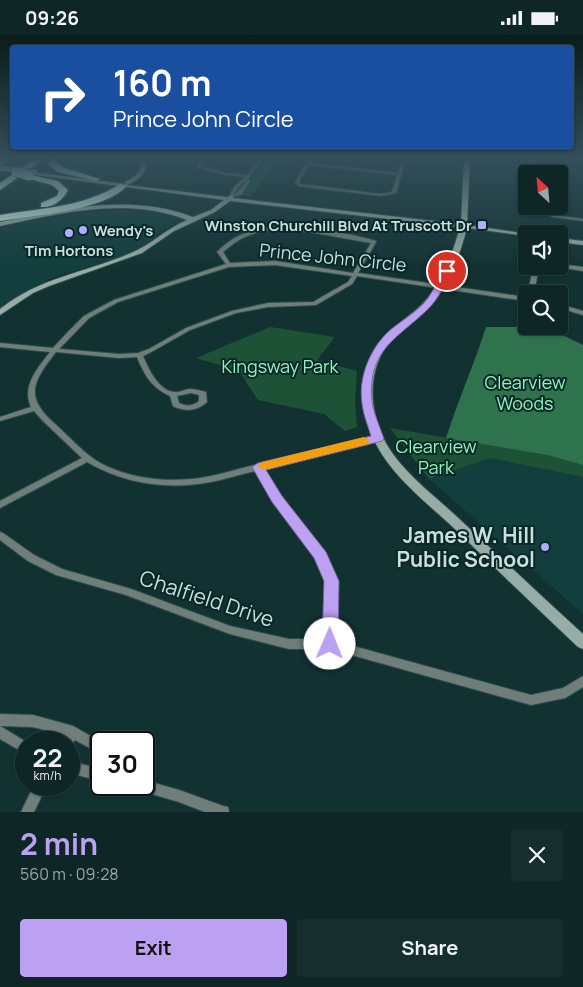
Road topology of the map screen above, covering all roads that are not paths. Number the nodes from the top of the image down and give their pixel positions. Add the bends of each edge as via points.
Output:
1 (61, 195) edge
2 (109, 195) edge
3 (208, 195) edge
4 (236, 195) edge
5 (465, 195) edge
6 (230, 198) junction
7 (0, 207) edge
8 (548, 215) edge
9 (0, 218) edge
10 (194, 219) junction
11 (583, 220) edge
12 (0, 224) edge
13 (463, 227) junction
14 (518, 235) edge
15 (568, 241) edge
16 (583, 243) edge
17 (229, 265) junction
18 (568, 267) edge
19 (583, 269) edge
20 (356, 274) junction
21 (440, 287) junction
22 (518, 298) edge
23 (568, 309) edge
24 (0, 313) edge
25 (583, 313) edge
26 (0, 345) edge
27 (56, 350) junction
28 (139, 355) junction
29 (172, 395) dead end
30 (34, 408) junction
31 (0, 419) edge
32 (378, 439) junction
33 (88, 458) junction
34 (258, 467) junction
35 (0, 505) edge
36 (0, 535) edge
37 (583, 643) edge
38 (330, 644) junction
39 (583, 681) edge
40 (0, 720) edge
41 (69, 731) edge
42 (0, 732) edge
43 (15, 741) edge
44 (155, 789) edge
45 (35, 796) edge
46 (27, 812) edge
47 (223, 812) edge

1 - 7 highway via 55,201 23,209
2 - 9 highway
3 - 6 street
4 - 6 street
5 - 13 street
6 - 10 street via 213,212
6 - 13 street
8 - 11 street
10 - 12 street via 162,209 124,206
10 - 24 street via 169,232 146,250 49,282 22,296
13 - 14 street
13 - 21 street
15 - 16 street
17 - 20 street, Prince John Circle via 275,263
17 - 20 street via 220,251 227,243 238,235 275,227 374,242
17 - 27 street, Prince John Circle via 116,301 82,320
18 - 19 street
20 - 21 street, Prince John Circle
20 - 28 street via 350,283 314,304 268,305 234,311 188,329
21 - 22 street, Prince John Circle
21 - 32 street via 423,310 380,347 373,361 367,402
23 - 25 street
26 - 27 street
27 - 28 street
27 - 30 street, Prince John Circle via 38,371 30,391
28 - 29 street via 153,383
30 - 31 street
30 - 33 street
32 - 34 street
32 - 37 street via 409,479
33 - 34 street via 108,470 154,483 182,483
33 - 35 street
34 - 38 street via 277,499 320,556 331,581
36 - 38 street, Chalfield Drive via 31,558 59,573 128,592 230,630 289,644
38 - 39 street, Chalfield Drive via 531,700 565,693
40 - 41 street via 33,721
42 - 43 street
44 - 47 street
45 - 46 street

